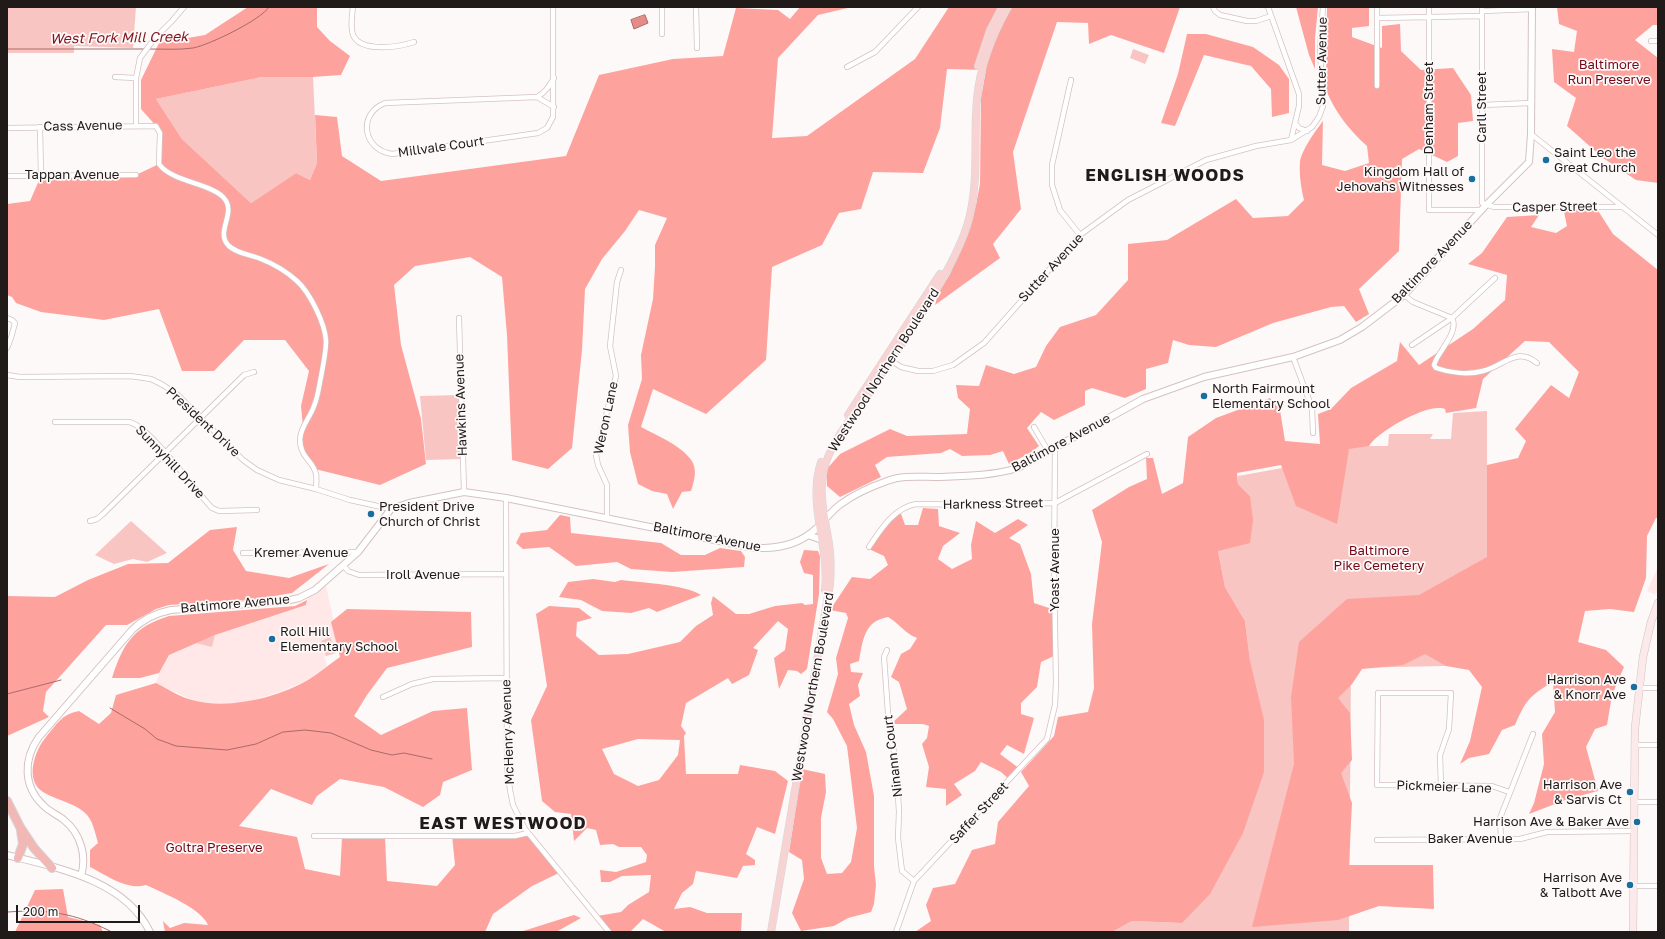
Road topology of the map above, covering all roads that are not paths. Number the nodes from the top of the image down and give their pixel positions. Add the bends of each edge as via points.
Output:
1 (184, 7) edge
2 (353, 7) edge
3 (553, 7) edge
4 (662, 7) edge
5 (696, 7) edge
6 (918, 7) edge
7 (1002, 7) edge
8 (1008, 7) edge
9 (1213, 7) edge
10 (1268, 7) edge
11 (1322, 7) edge
12 (1377, 7) edge
13 (1429, 7) edge
14 (1532, 8) edge
15 (1482, 11) edge
16 (1271, 16) junction
17 (1429, 17) junction
18 (1377, 18) junction
19 (662, 34) dead end
20 (1651, 41) dead end
21 (1658, 41) edge
22 (414, 42) dead end
23 (697, 48) dead end
24 (848, 66) dead end
25 (115, 77) dead end
26 (136, 78) junction
27 (554, 78) junction
28 (1071, 80) dead end
29 (1376, 86) dead end
30 (537, 97) junction
31 (1531, 103) junction
32 (1482, 105) junction
33 (554, 107) junction
34 (1295, 123) junction
35 (136, 125) junction
36 (40, 127) junction
37 (7, 128) edge
38 (1307, 131) junction
39 (1531, 134) junction
40 (1291, 140) junction
41 (136, 175) dead end
42 (7, 176) edge
43 (41, 176) junction
44 (1623, 207) junction
45 (1484, 208) junction
46 (1429, 210) joint
47 (1080, 235) junction
48 (1658, 235) edge
49 (621, 270) dead end
50 (1495, 278) dead end
51 (1404, 295) junction
52 (7, 318) edge
53 (459, 318) dead end
54 (1452, 318) junction
55 (1412, 345) dead end
56 (7, 348) edge
57 (1293, 357) junction
58 (888, 359) junction
59 (1537, 363) dead end
60 (254, 372) dead end
61 (7, 376) edge
62 (202, 417) junction
63 (55, 422) dead end
64 (1034, 426) dead end
65 (1313, 433) dead end
66 (1055, 447) junction
67 (1048, 451) junction
68 (165, 453) junction
69 (1147, 454) dead end
70 (316, 489) junction
71 (464, 492) junction
72 (506, 498) junction
73 (1055, 503) junction
74 (391, 509) junction
75 (257, 510) dead end
76 (607, 518) junction
77 (90, 521) dead end
78 (822, 522) junction
79 (808, 535) junction
80 (822, 540) junction
81 (869, 547) dead end
82 (243, 552) dead end
83 (358, 552) junction
84 (344, 566) junction
85 (506, 574) junction
86 (1658, 603) edge
87 (887, 650) dead end
88 (507, 678) junction
89 (1638, 688) junction
90 (1658, 688) edge
91 (1056, 693) joint
92 (383, 697) dead end
93 (1533, 734) dead end
94 (1634, 745) junction
95 (1658, 745) edge
96 (1441, 786) junction
97 (1509, 792) junction
98 (7, 801) edge
99 (1634, 802) junction
100 (1658, 802) edge
101 (20, 827) junction
102 (1634, 831) junction
103 (528, 833) junction
104 (314, 836) dead end
105 (1501, 839) junction
106 (1377, 840) dead end
107 (7, 855) edge
108 (18, 858) junction
109 (52, 868) junction
110 (81, 876) junction
111 (914, 881) junction
112 (1634, 886) junction
113 (1658, 886) edge
114 (150, 932) edge
115 (609, 932) edge
116 (766, 932) edge
117 (771, 932) edge
118 (896, 932) edge
119 (1633, 932) edge

1 - 26 street via 140,58
2 - 22 street via 352,31 361,44 370,47
3 - 27 street, Millvale Court
4 - 19 street
5 - 23 street
6 - 24 street via 875,52
7 - 58 main road, Westwood Northern Boulevard via 985,43 975,81 970,182 962,224 942,272
8 - 58 main road, Westwood Northern Boulevard via 988,49 980,81 976,113 975,177 967,226 944,276 909,335
9 - 16 street via 1220,15 1247,21
10 - 16 street
11 - 38 street, Sutter Avenue via 1320,50 1323,106 1316,122
12 - 18 street
13 - 17 street, Denham Street
14 - 15 street
14 - 31 street, Baltimore Avenue
15 - 17 street
15 - 32 street, Carll Street
16 - 34 street via 1298,88 1299,106
17 - 18 street
17 - 46 street, Denham Street
18 - 29 street
20 - 21 street
25 - 26 street
26 - 35 street
27 - 30 street via 543,94
27 - 33 street, Millvale Court
28 - 47 street via 1052,165 1052,185 1060,210
30 - 33 street
30 - 33 street, Millvale Court via 385,103 370,115 368,136 376,148 392,154 538,133 547,128 553,117
31 - 32 street
31 - 39 street, Baltimore Avenue
32 - 45 street, Carll Street
34 - 38 street
34 - 40 street
35 - 36 street, Cass Avenue
35 - 70 street, Cass Avenue via 157,127 160,133 161,167 173,175 218,193 226,201 229,212 224,236 227,244 233,249 272,264 290,276 303,288 319,316 326,340 324,362 314,408 302,427 300,439 302,452 316,474
36 - 37 street, Cass Avenue
36 - 43 street
38 - 40 street, Sutter Avenue
39 - 44 street
39 - 45 street, Baltimore Avenue via 1529,162
40 - 47 street, Sutter Avenue via 1256,146 1206,160 1128,200
41 - 43 street, Tappan Avenue
42 - 43 street, Tappan Avenue
44 - 45 street, Casper Street
44 - 48 street
45 - 46 street, Casper Street
45 - 51 street, Baltimore Avenue
47 - 58 street, Sutter Avenue via 984,343 953,365 933,372 918,371 906,369
49 - 76 street, Weron Lane via 617,282 610,346 616,376 596,455 607,485
50 - 54 street
51 - 54 street via 1413,302
51 - 57 street, Baltimore Avenue via 1362,327 1340,340
52 - 56 street via 15,323
53 - 71 street, Hawkins Avenue
54 - 55 street
54 - 59 street via 1454,329 1436,360 1436,368 1476,373 1523,355
57 - 65 street via 1312,408
57 - 66 street, Baltimore Avenue via 1204,377 1143,399
58 - 78 main road, Westwood Northern Boulevard via 830,452 824,468 821,490
60 - 62 street via 244,375
61 - 62 street, President Drive via 130,376 151,379 172,390
62 - 68 street
62 - 70 street, President Drive via 243,460 257,470 279,480
63 - 68 street, Sunnyhill Drive via 134,423
64 - 67 street
66 - 67 street, Baltimore Avenue
66 - 73 street, Yoast Avenue
67 - 78 street, Baltimore Avenue via 1009,471 909,477 887,481 846,500
68 - 75 street, Sunnyhill Drive via 212,508 219,511
68 - 77 street via 103,514
69 - 73 street, Harkness Street
70 - 74 street, President Drive
71 - 72 street, Baltimore Avenue
71 - 74 street, Baltimore Avenue
72 - 76 street, Baltimore Avenue
72 - 85 street, McHenry Avenue
73 - 81 street, Harkness Street via 909,505 882,527
73 - 91 street, Yoast Avenue
74 - 83 street, Baltimore Avenue
76 - 79 street, Baltimore Avenue via 764,548 785,546
78 - 79 street, Baltimore Avenue
78 - 80 main road, Westwood Northern Boulevard
78 - 117 main road, Westwood Northern Boulevard via 830,548 830,584
79 - 80 street
80 - 116 main road, Westwood Northern Boulevard via 826,571 823,600
82 - 83 street, Kremer Avenue
83 - 84 street, Baltimore Avenue
84 - 85 street, Iroll Avenue via 348,571 359,575
84 - 110 street, Baltimore Avenue via 314,590 292,600 171,610 149,617 132,630 39,736 28,758 29,783 39,802 76,833 83,854
85 - 88 street, McHenry Avenue
86 - 89 main road via 1648,632
87 - 111 street, Ninann Court via 884,657 889,727 896,762 899,854 902,871
88 - 92 street via 433,679 412,684
88 - 103 street, McHenry Avenue via 508,778 513,805
89 - 90 street
89 - 94 main road
91 - 111 street, Saffer Street via 1045,743
93 - 97 street
94 - 95 street
94 - 99 main road
96 - 96 street, Pickmeier Lane via 1440,755 1449,729 1451,693 1378,693 1377,785
96 - 97 street, Pickmeier Lane via 1492,786
97 - 105 street via 1500,818
98 - 101 highway
99 - 100 street
99 - 102 main road
101 - 108 highway via 23,844
101 - 109 highway
102 - 105 street, Baker Avenue via 1547,832 1520,839
102 - 112 main road
103 - 104 street via 515,836
103 - 115 street, McHenry Avenue
105 - 106 street, Baker Avenue
107 - 108 street
108 - 109 street
109 - 110 street
110 - 114 street via 95,881 125,899 144,920
111 - 118 street, Saffer Street
112 - 113 street
112 - 119 main road

